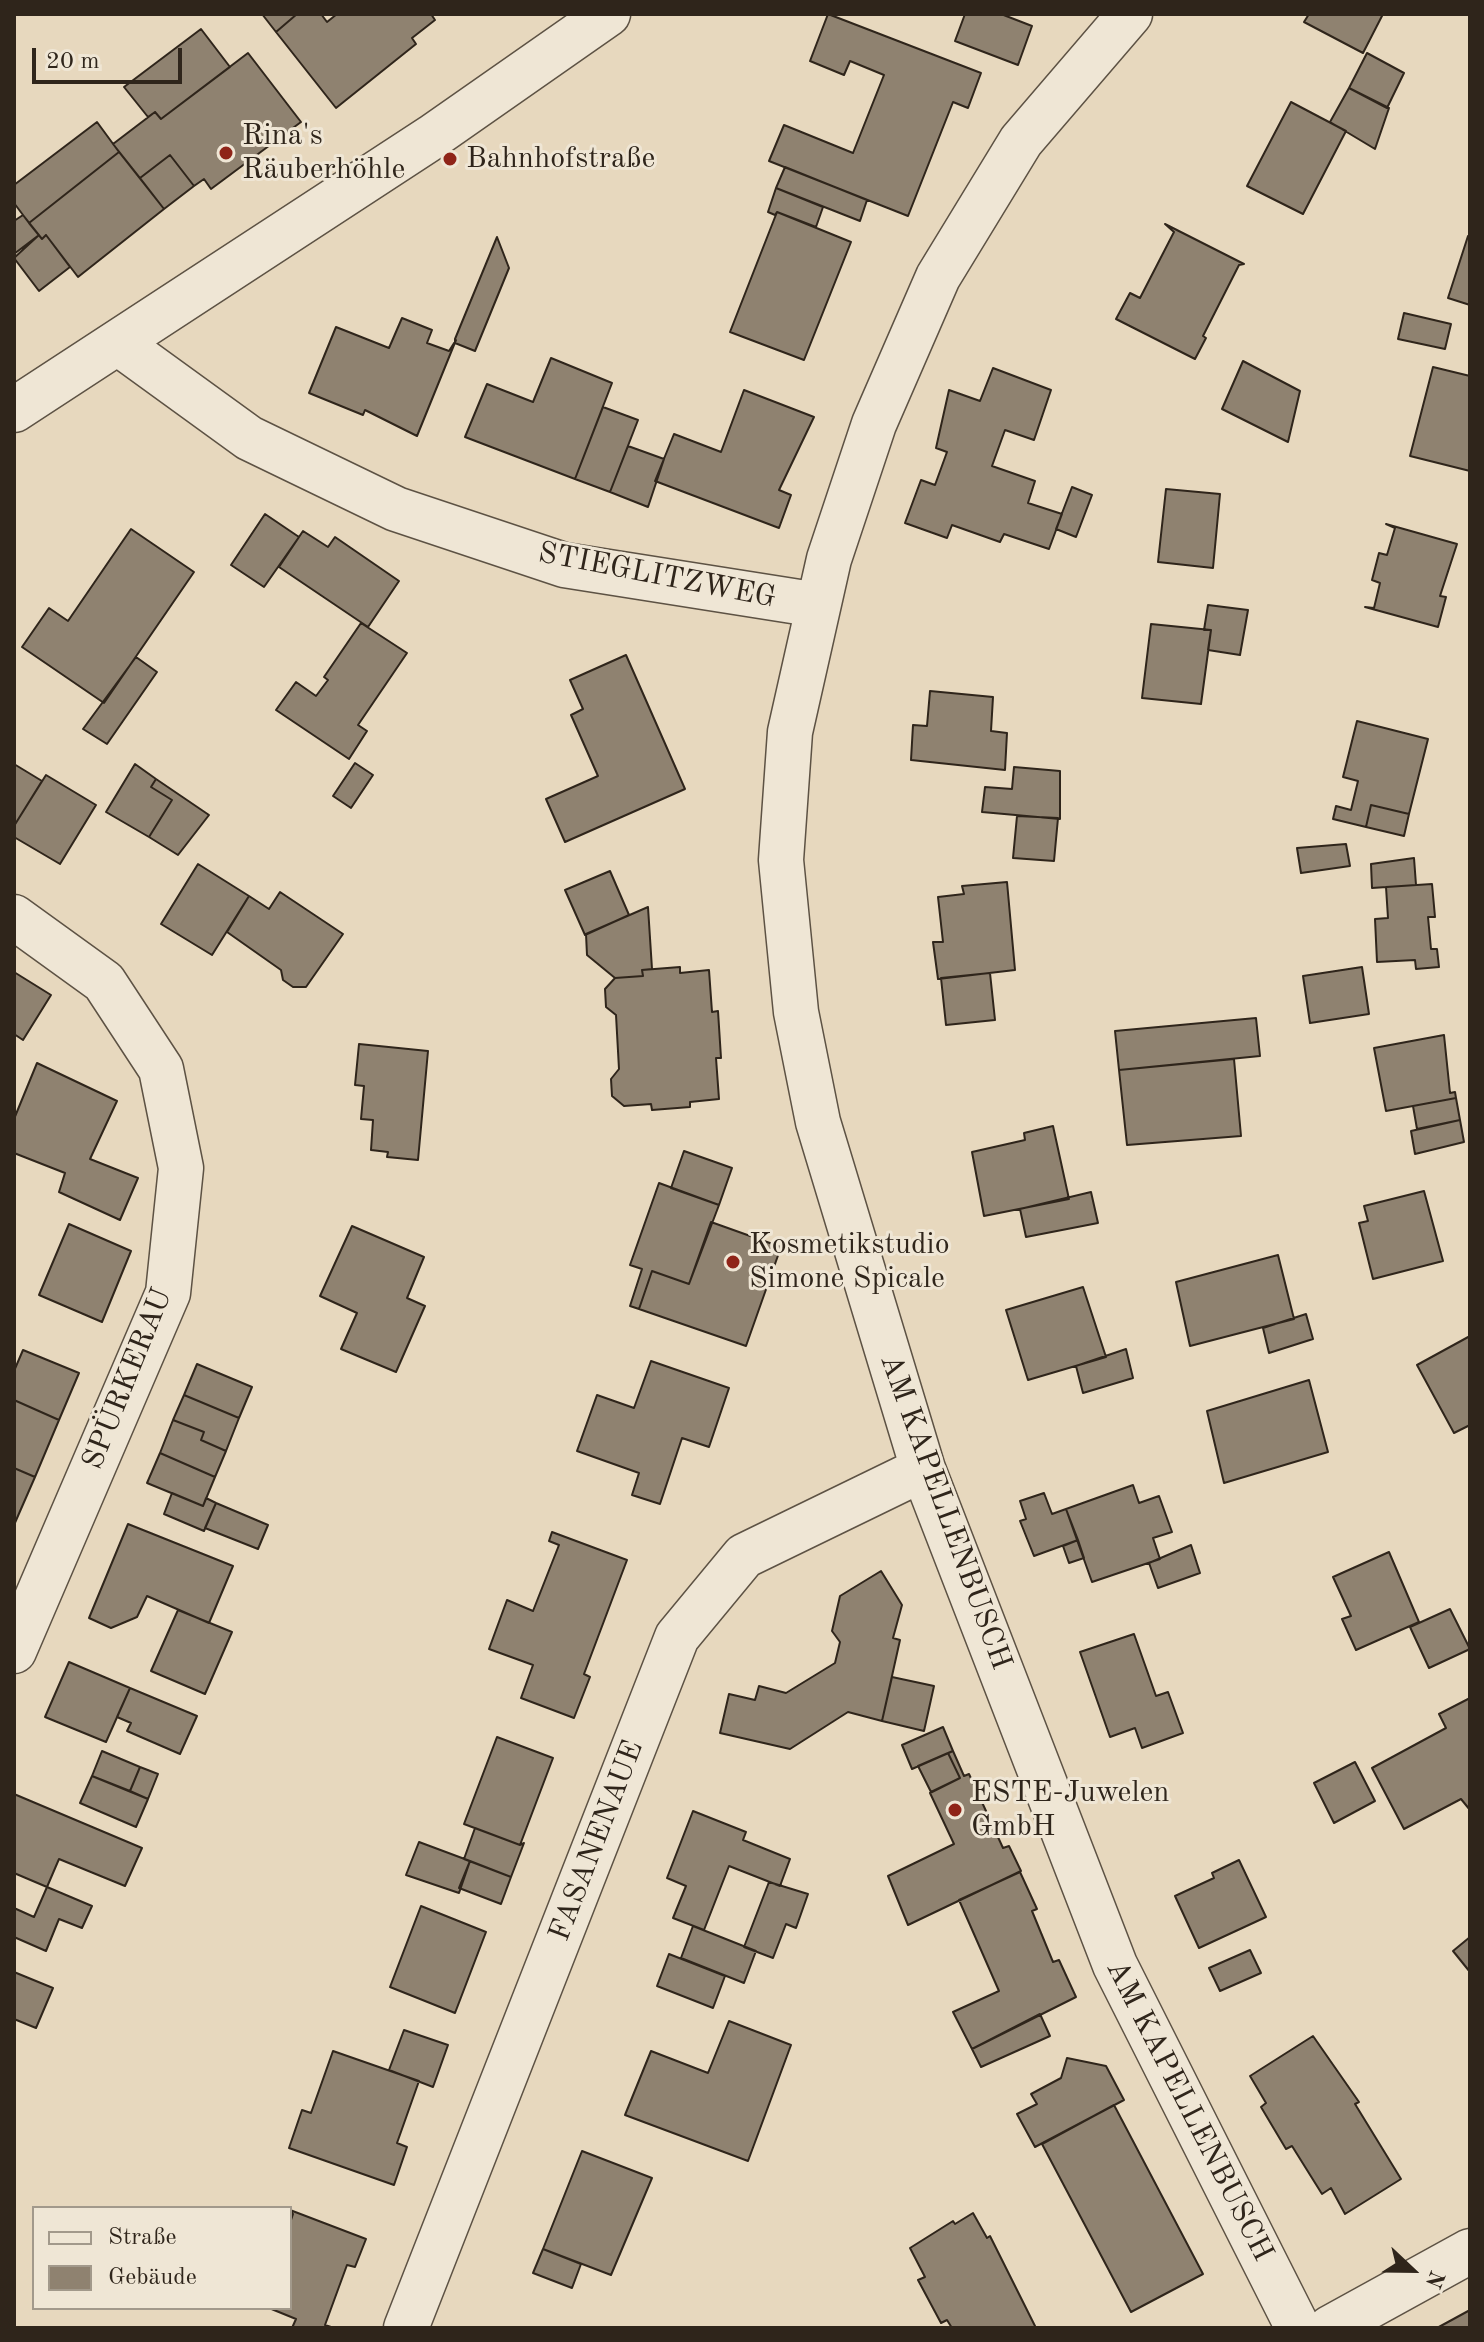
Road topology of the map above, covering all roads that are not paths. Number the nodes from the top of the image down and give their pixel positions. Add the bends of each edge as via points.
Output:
1 (608, 14) edge
2 (1130, 14) edge
3 (118, 343) junction
4 (14, 410) edge
5 (818, 605) junction
6 (14, 917) edge
7 (923, 1469) junction
8 (14, 1651) edge
9 (1470, 2251) edge
10 (406, 2328) edge
11 (1298, 2328) edge
12 (1330, 2328) edge

1 - 3 street via 432,137
2 - 5 street, AM KAPELLENBUSCH via 1021,141 938,277 874,424
3 - 4 street
3 - 5 street, STIEGLITZWEG via 249,438 396,509 564,565
5 - 7 street, AM KAPELLENBUSCH via 790,732 781,860 796,1012 818,1122
6 - 8 street, SPÜRKERAU via 104,982 161,1069 181,1168 168,1293
7 - 10 street, FASANENAUE via 744,1556 677,1637
7 - 11 street, AM KAPELLENBUSCH via 1115,1965
9 - 12 street

